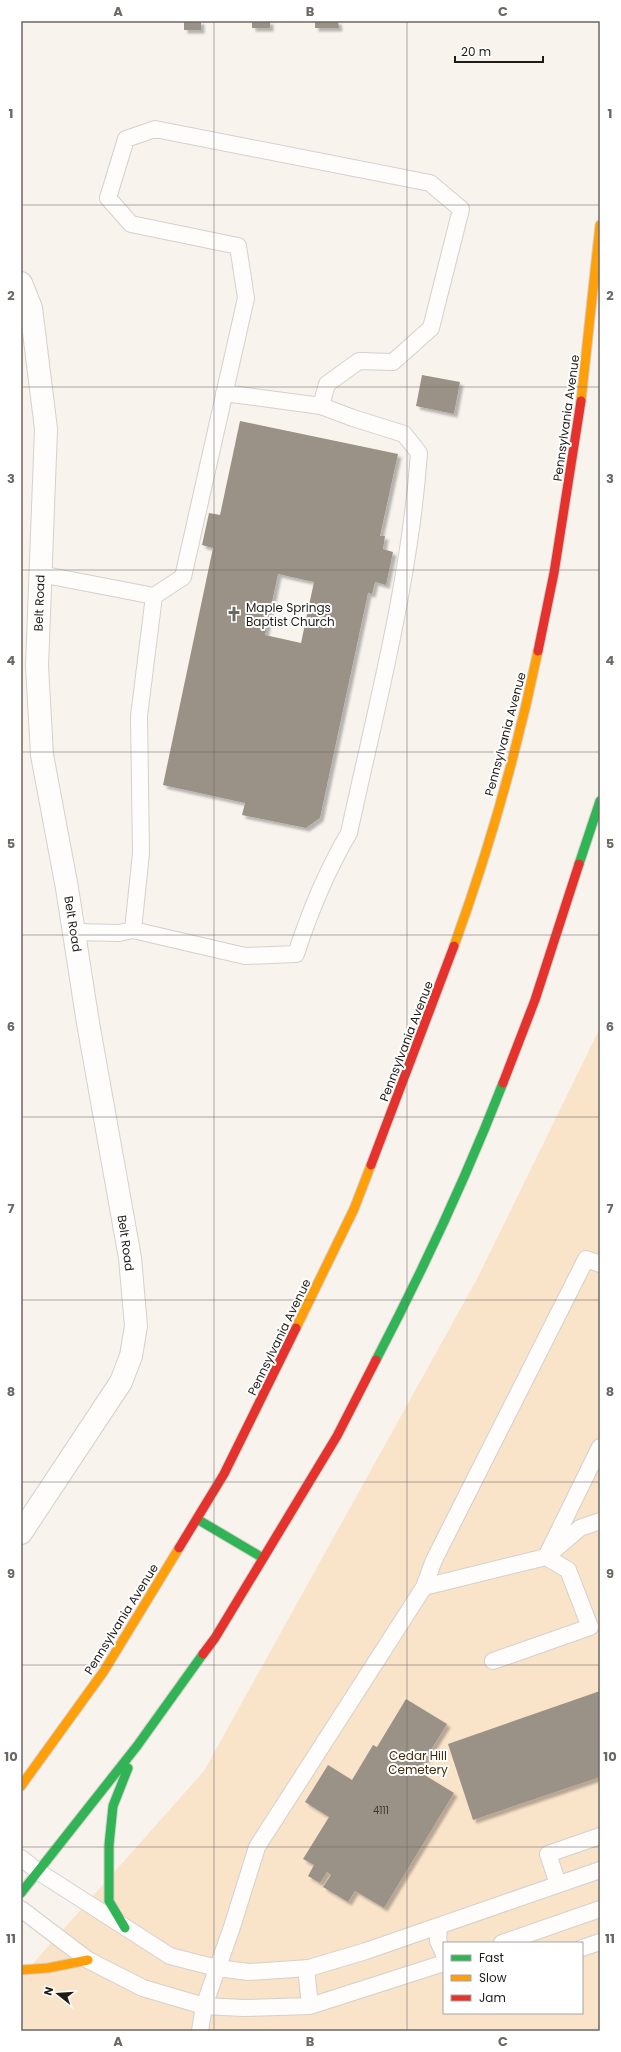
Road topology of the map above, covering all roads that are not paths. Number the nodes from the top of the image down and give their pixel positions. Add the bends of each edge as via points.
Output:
1 (600, 226) edge
2 (21, 283) edge
3 (224, 393) junction
4 (321, 406) junction
5 (40, 574) junction
6 (154, 596) junction
7 (600, 801) edge
8 (133, 930) junction
9 (74, 932) junction
10 (600, 1264) edge
11 (600, 1447) edge
12 (197, 1519) junction
13 (600, 1521) edge
14 (21, 1533) edge
15 (546, 1557) junction
16 (263, 1558) junction
17 (424, 1587) junction
18 (493, 1661) dead end
19 (137, 1746) junction
20 (21, 1786) edge
21 (600, 1836) edge
22 (21, 1858) edge
23 (600, 1870) edge
24 (39, 1872) junction
25 (558, 1884) junction
26 (21, 1893) edge
27 (21, 1908) edge
28 (600, 1909) edge
29 (439, 1926) junction
30 (125, 1928) junction
31 (505, 1942) edge
32 (600, 1942) edge
33 (583, 1948) edge
34 (443, 1952) edge
35 (88, 1960) junction
36 (443, 1963) edge
37 (217, 1968) junction
38 (306, 1968) junction
39 (21, 1970) edge
40 (204, 2006) junction
41 (310, 2006) junction
42 (200, 2031) edge

1 - 12 highway, Pennsylvania Avenue via 580,411 554,573 525,714 473,895 354,1209 232,1460
2 - 5 street, Belt Road via 31,308 46,429
3 - 4 lane
3 - 4 lane via 246,298 238,246 131,224 108,198 126,139 155,129 430,183 461,209 431,328 393,362 358,361 327,384
3 - 6 lane via 183,576
4 - 8 lane via 404,434 419,453 416,500 400,592 349,833 313,903 296,954 245,956
5 - 6 lane
5 - 9 street, Belt Road via 37,680 42,755
6 - 8 lane via 139,716 141,853
7 - 16 highway via 535,1000 482,1136 420,1276 337,1436
8 - 9 lane via 119,933
9 - 14 street, Belt Road via 130,1258 136,1326 131,1356 122,1382
10 - 17 lane via 586,1259 434,1560
11 - 15 lane
12 - 16 highway
12 - 20 highway, Pennsylvania Avenue via 104,1671
13 - 15 lane via 580,1528
15 - 17 lane
15 - 18 lane via 568,1570 590,1626
16 - 19 highway via 215,1638
17 - 37 lane via 257,1847
19 - 24 highway
19 - 30 highway via 113,1806 110,1845 109,1901
21 - 25 lane via 548,1854
22 - 24 lane
23 - 25 lane
24 - 26 highway
24 - 30 lane
25 - 29 lane
27 - 35 lane
28 - 31 lane
29 - 34 lane via 438,1941
29 - 38 lane
30 - 37 lane via 170,1956
32 - 33 lane
35 - 39 highway via 48,1968
35 - 40 lane via 143,1988
36 - 41 lane
37 - 38 lane via 249,1972
37 - 40 lane
38 - 41 lane
40 - 41 lane
40 - 42 lane

